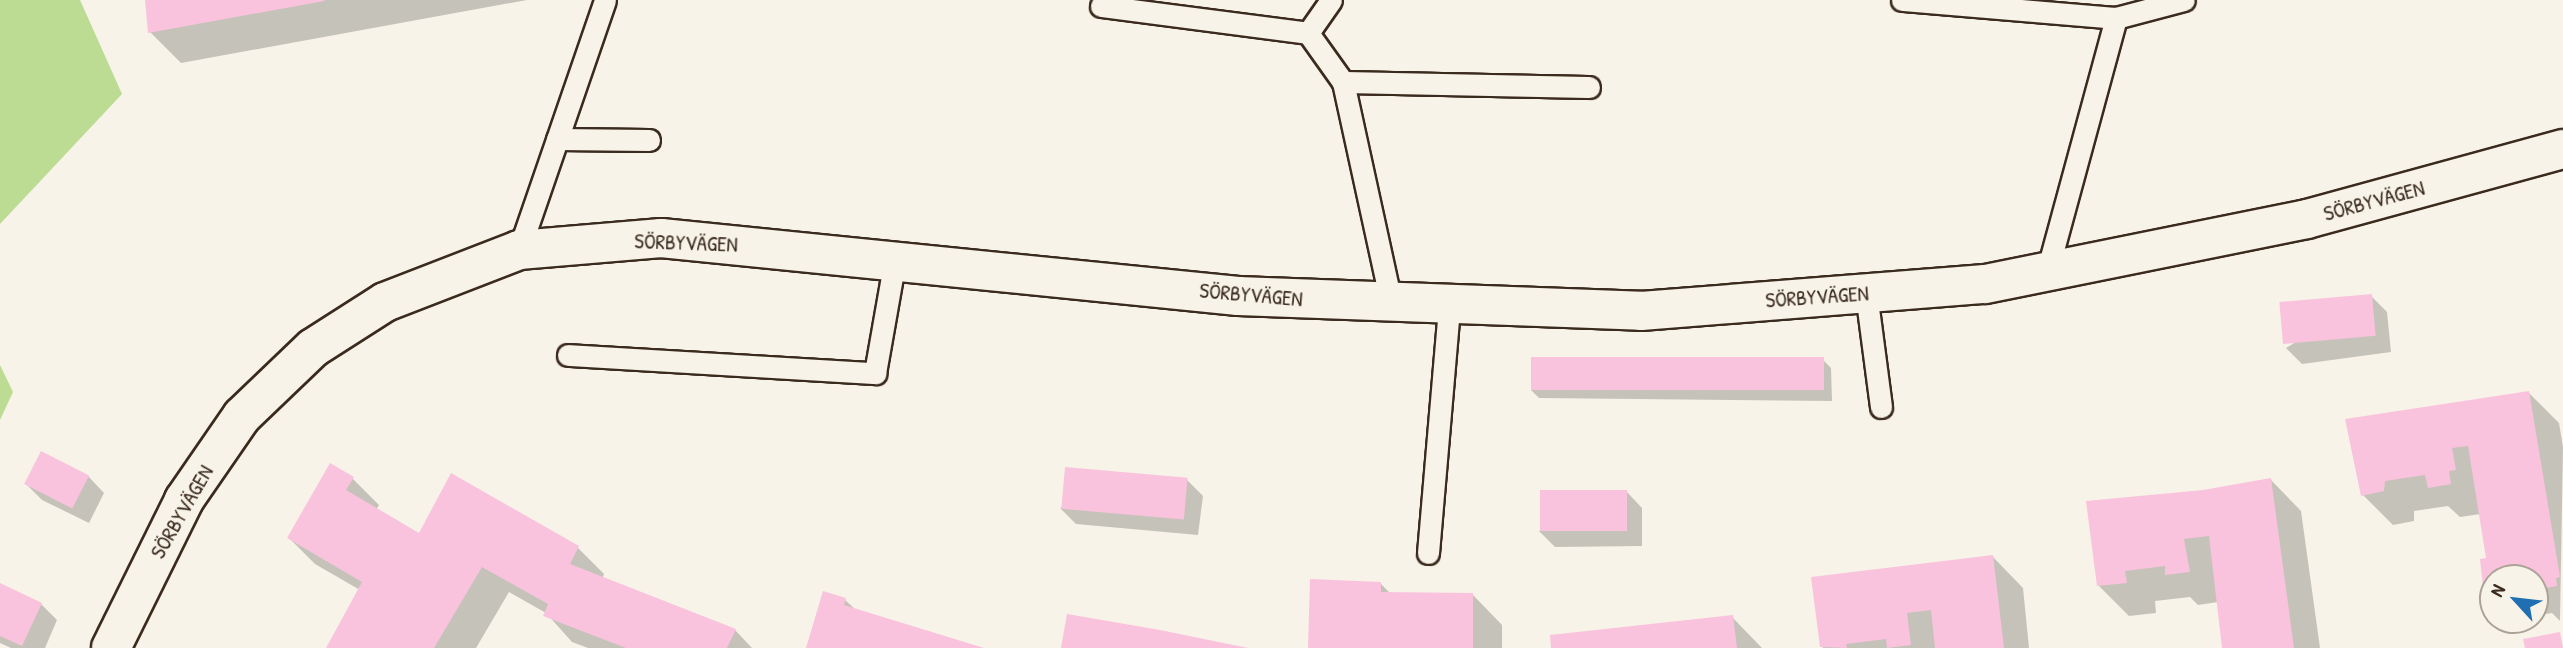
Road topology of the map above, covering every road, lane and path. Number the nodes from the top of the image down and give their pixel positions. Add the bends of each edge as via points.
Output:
1 (605, 0) edge
2 (1331, 0) edge
3 (1902, 0) edge
4 (2184, 0) edge
5 (1101, 6) dead end
6 (2120, 9) edge
7 (1308, 33) junction
8 (1343, 82) junction
9 (1589, 87) dead end
10 (557, 139) junction
11 (649, 140) dead end
12 (2563, 149) edge
13 (519, 250) junction
14 (895, 260) junction
15 (2047, 272) junction
16 (1866, 293) junction
17 (1391, 303) junction
18 (1449, 306) junction
19 (568, 355) dead end
20 (1881, 407) dead end
21 (1428, 553) dead end
22 (111, 648) edge

1 - 10 lane
2 - 7 lane
3 - 6 lane
4 - 6 lane
5 - 7 lane
6 - 15 lane
7 - 8 lane
8 - 9 lane
8 - 17 lane
10 - 11 lane
10 - 13 lane
12 - 15 street, SÖRBYVÄGEN via 2307,219
13 - 14 street, SÖRBYVÄGEN via 661,238
13 - 22 street, SÖRBYVÄGEN via 386,302 313,348 242,416 184,500
14 - 17 street, SÖRBYVÄGEN via 1238,296
14 - 19 lane via 875,373
15 - 16 street, SÖRBYVÄGEN via 1985,284
16 - 18 street, SÖRBYVÄGEN via 1641,311
16 - 20 lane
17 - 18 street, SÖRBYVÄGEN
18 - 21 lane

